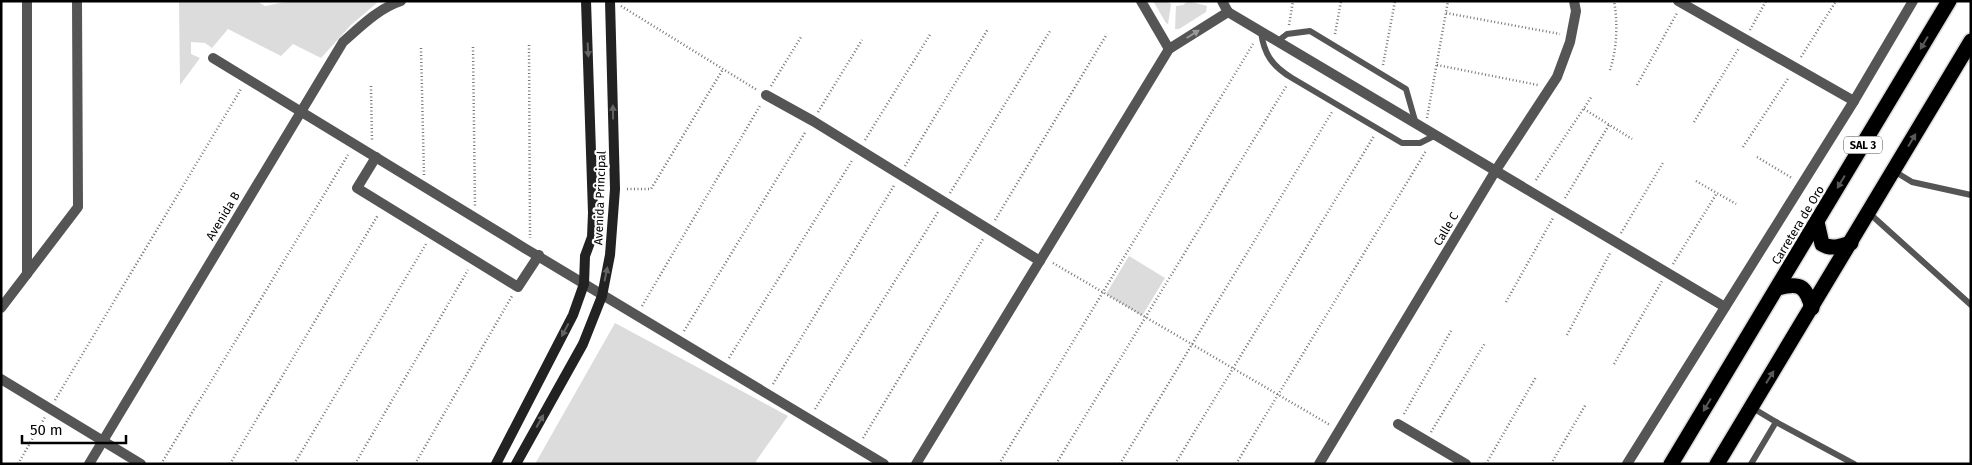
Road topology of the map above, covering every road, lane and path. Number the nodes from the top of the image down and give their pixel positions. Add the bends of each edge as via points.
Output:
1 (27, 1) edge
2 (77, 1) edge
3 (401, 1) edge
4 (586, 1) edge
5 (612, 1) edge
6 (1141, 1) edge
7 (1222, 1) edge
8 (1293, 1) edge
9 (1341, 1) edge
10 (1394, 1) edge
11 (1448, 1) edge
12 (1574, 1) edge
13 (1614, 1) edge
14 (1766, 1) edge
15 (1836, 1) edge
16 (1913, 1) edge
17 (1949, 1) edge
18 (1680, 2) edge
19 (1228, 12) junction
20 (1446, 13) junction
21 (988, 29) dead end
22 (1050, 31) dead end
23 (1261, 32) junction
24 (932, 33) dead end
25 (1106, 34) dead end
26 (1288, 34) junction
27 (1571, 36) junction
28 (801, 37) dead end
29 (1745, 39) junction
30 (862, 40) dead end
31 (1278, 41) junction
32 (1971, 41) edge
33 (1334, 45) junction
34 (529, 46) dead end
35 (473, 47) dead end
36 (421, 48) dead end
37 (1169, 49) junction
38 (212, 58) dead end
39 (1437, 65) junction
40 (1795, 68) junction
41 (723, 69) junction
42 (1610, 70) dead end
43 (1382, 74) junction
44 (1292, 78) junction
45 (247, 79) junction
46 (1636, 85) dead end
47 (371, 86) dead end
48 (1550, 88) junction
49 (766, 95) junction
50 (1592, 96) dead end
51 (1854, 101) junction
52 (1337, 105) junction
53 (1584, 109) junction
54 (300, 112) junction
55 (813, 121) junction
56 (1694, 122) dead end
57 (1609, 125) junction
58 (1421, 126) junction
59 (1378, 129) junction
60 (1436, 135) junction
61 (1632, 138) dead end
62 (355, 144) junction
63 (1743, 147) dead end
64 (859, 149) junction
65 (374, 156) junction
66 (1757, 157) dead end
67 (1664, 161) dead end
68 (1496, 170) junction
69 (1894, 171) junction
70 (900, 174) junction
71 (1696, 181) dead end
72 (1802, 184) junction
73 (424, 186) junction
74 (615, 189) junction
75 (1529, 190) junction
76 (1717, 193) junction
77 (1971, 194) edge
78 (944, 202) junction
79 (1736, 204) dead end
80 (384, 205) junction
81 (1559, 208) junction
82 (1869, 213) junction
83 (475, 217) junction
84 (1817, 222) junction
85 (989, 229) junction
86 (432, 234) junction
87 (1616, 242) junction
88 (1851, 243) junction
89 (534, 252) junction
90 (1041, 259) junction
91 (474, 260) junction
92 (1667, 272) junction
93 (27, 274) junction
94 (584, 284) junction
95 (518, 286) junction
96 (1778, 288) junction
97 (1103, 292) junction
98 (602, 296) junction
99 (1506, 302) dead end
100 (1971, 305) edge
101 (1725, 307) junction
102 (1, 308) edge
103 (1812, 308) junction
104 (636, 316) junction
105 (1146, 317) junction
106 (1452, 329) dead end
107 (1567, 335) dead end
108 (678, 341) junction
109 (1485, 343) dead end
110 (1192, 344) junction
111 (1614, 364) dead end
112 (723, 368) junction
113 (1233, 368) junction
114 (1536, 377) dead end
115 (1, 379) edge
116 (768, 394) junction
117 (1278, 395) junction
118 (1586, 404) dead end
119 (1752, 407) junction
120 (50, 409) junction
121 (809, 419) junction
122 (1776, 422) junction
123 (1398, 424) joint
124 (1339, 430) junction
125 (1426, 440) junction
126 (102, 441) junction
127 (857, 448) junction
128 (18, 464) edge
129 (89, 464) edge
130 (141, 464) edge
131 (161, 464) edge
132 (230, 464) edge
133 (294, 464) edge
134 (355, 464) edge
135 (415, 464) edge
136 (496, 464) edge
137 (516, 464) edge
138 (884, 464) edge
139 (916, 464) edge
140 (999, 464) edge
141 (1056, 464) edge
142 (1120, 464) edge
143 (1175, 464) edge
144 (1236, 464) edge
145 (1319, 464) edge
146 (1466, 464) edge
147 (1486, 464) edge
148 (1551, 464) edge
149 (1627, 464) edge
150 (1671, 464) edge
151 (1717, 464) edge
152 (1751, 464) edge
153 (1854, 464) edge

1 - 93 street
2 - 93 street via 78,207
3 - 54 street, Avenida B via 364,24 343,42
4 -> 94 street, Avenida Principal via 593,213
5 - 41 path
74 -> 5 street, Avenida Principal
6 - 37 street
7 - 19 street
8 - 26 path
9 - 33 path
10 - 43 path
11 - 20 path
12 - 27 street, Calle C via 1576,11
13 - 42 path via 1615,40
14 - 29 path
15 - 40 path
16 - 51 street
17 -> 84 highway, Carretera de Oro / SAL 3
18 - 29 street
18 - 46 path
19 - 23 street
37 -> 19 street
20 - 27 path
20 - 39 path
21 - 70 path
22 - 78 path
23 - 31 street
23 - 44 lane via 1269,60 1280,72
23 - 97 path
24 - 64 path
25 - 85 path
26 - 31 lane
26 - 33 lane via 1310,31
27 - 48 street, Calle C
28 - 49 path
29 - 40 street
29 - 56 path
30 - 55 path
31 - 58 street
69 -> 32 highway
33 - 43 lane
34 - 89 path
35 - 83 path
36 - 73 path
37 - 90 street
38 - 45 street
39 - 48 path
39 - 58 path
40 - 51 street
40 - 63 path
41 - 49 path
41 - 74 path via 652,189
43 - 58 lane via 1406,89
44 - 52 lane
44 - 105 path
45 - 54 street
45 - 120 path
47 - 65 path
48 - 68 street, Calle C
49 - 55 street
49 - 104 path
50 - 53 path
51 - 72 street
52 - 59 lane
52 - 110 path
53 - 57 path
53 - 75 path
54 - 62 street
54 - 126 street, Avenida B
55 - 64 street
55 - 108 path
57 - 61 path
57 - 81 path
58 - 60 street
59 - 60 lane via 1402,143 1420,143
59 - 113 path
60 - 68 street
60 - 117 path
62 - 65 street
62 - 131 path
64 - 70 street
64 - 112 path
65 - 73 street
65 - 80 street via 357,188
66 - 72 path
67 - 87 path
68 - 75 street
68 - 124 street, Calle C
69 - 77 lane via 1912,182
69 - 82 highway
70 - 78 street
70 - 116 path
71 - 76 path
72 - 101 street
73 - 83 street
98 -> 74 street, Avenida Principal via 610,255
75 - 81 street
76 - 79 path
76 - 92 path
78 - 85 street
78 - 121 path
80 - 86 street
80 - 132 path
81 - 87 street
81 - 99 path
82 - 88 highway
82 - 100 lane
83 - 89 street
84 - 88 highway via 1822,244 1828,248
84 - 96 highway, Carretera de Oro / SAL 3
85 - 90 street
85 - 127 path
86 - 91 street
86 - 133 path
87 - 92 street
87 - 107 path
88 - 103 highway
89 - 94 street
89 - 95 street
90 - 97 path
90 - 139 street
91 - 95 street
91 - 134 path
92 - 101 street
92 - 111 path
93 - 102 street
94 - 98 street
94 -> 136 street, Avenida Principal via 574,315
95 - 135 path
96 - 103 highway via 1796,285 1803,288
96 -> 150 highway, Carretera de Oro / SAL 3
97 - 105 path
97 - 140 path
98 - 104 street
137 -> 98 street, Avenida Principal via 583,344
101 - 149 street
119 -> 103 highway
104 - 108 street
105 - 110 path
105 - 141 path
106 - 123 path
108 - 112 street
109 - 125 path
110 - 113 path
110 - 142 path
112 - 116 street
113 - 117 path
113 - 143 path
114 - 147 path
115 - 120 street
116 - 121 street
117 - 124 path
117 - 144 path
118 - 148 path
119 - 122 lane
119 - 151 highway
120 - 126 street
120 - 128 path
121 - 127 street
122 - 152 lane
122 - 153 lane
123 - 125 street
124 - 145 street, Calle C
125 - 146 street
126 - 129 street, Avenida B
126 - 130 street
127 - 138 street

